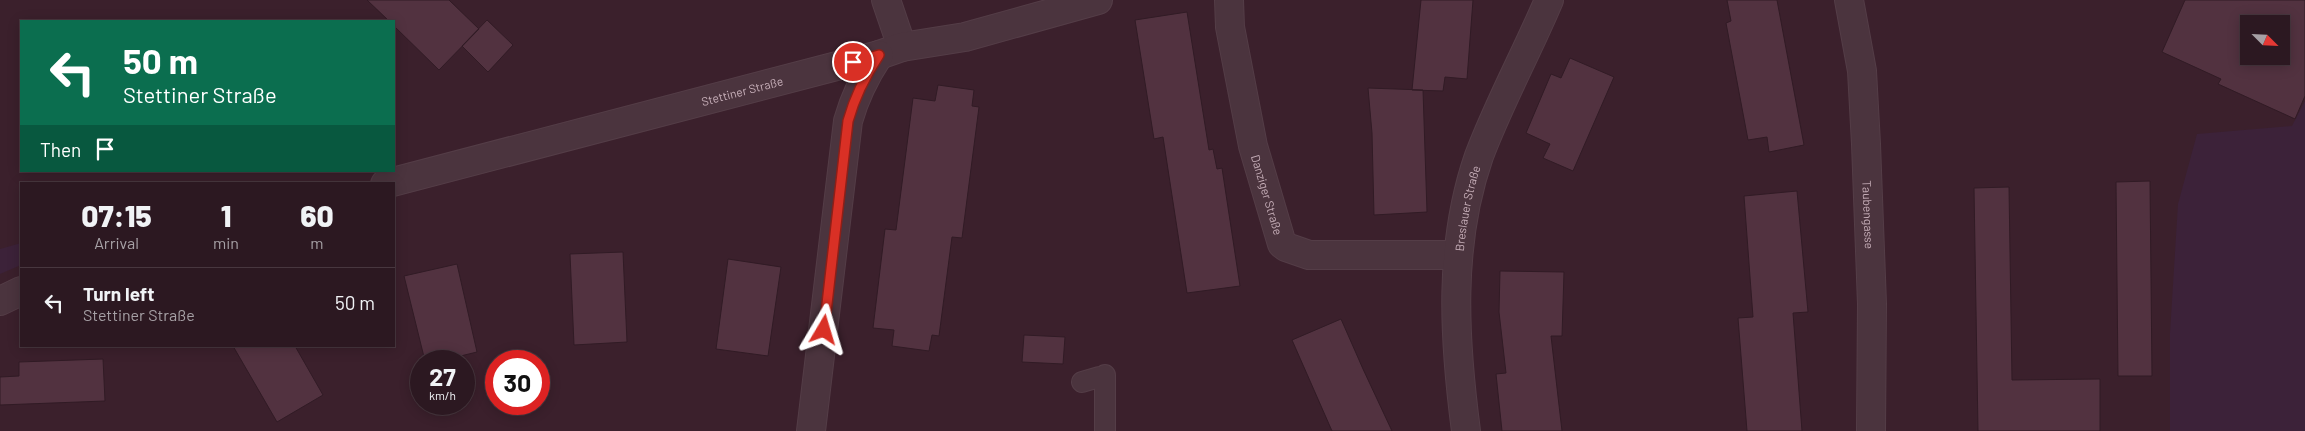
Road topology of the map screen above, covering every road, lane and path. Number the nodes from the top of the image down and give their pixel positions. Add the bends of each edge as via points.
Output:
1 (886, 0) edge
2 (1098, 0) edge
3 (1229, 0) edge
4 (1549, 0) edge
5 (1849, 0) edge
6 (890, 51) junction
7 (393, 182) edge
8 (1457, 255) junction
9 (20, 291) edge
10 (0, 301) edge
11 (1095, 378) dead end
12 (812, 431) edge
13 (1104, 431) edge
14 (1466, 431) edge
15 (1871, 431) edge

1 - 6 street
2 - 6 street, Stettiner Straße via 965,37
3 - 8 street, Danziger Straße via 1230,27 1252,146 1282,244 1309,255
4 - 8 street, Breslauer Straße via 1479,157
5 - 15 street, Taubengasse via 1862,71 1866,144 1872,304
6 - 7 street, Stettiner Straße
6 - 12 street via 863,78 848,121
8 - 14 street, Breslauer Straße via 1458,374
9 - 10 street
11 - 13 lane

